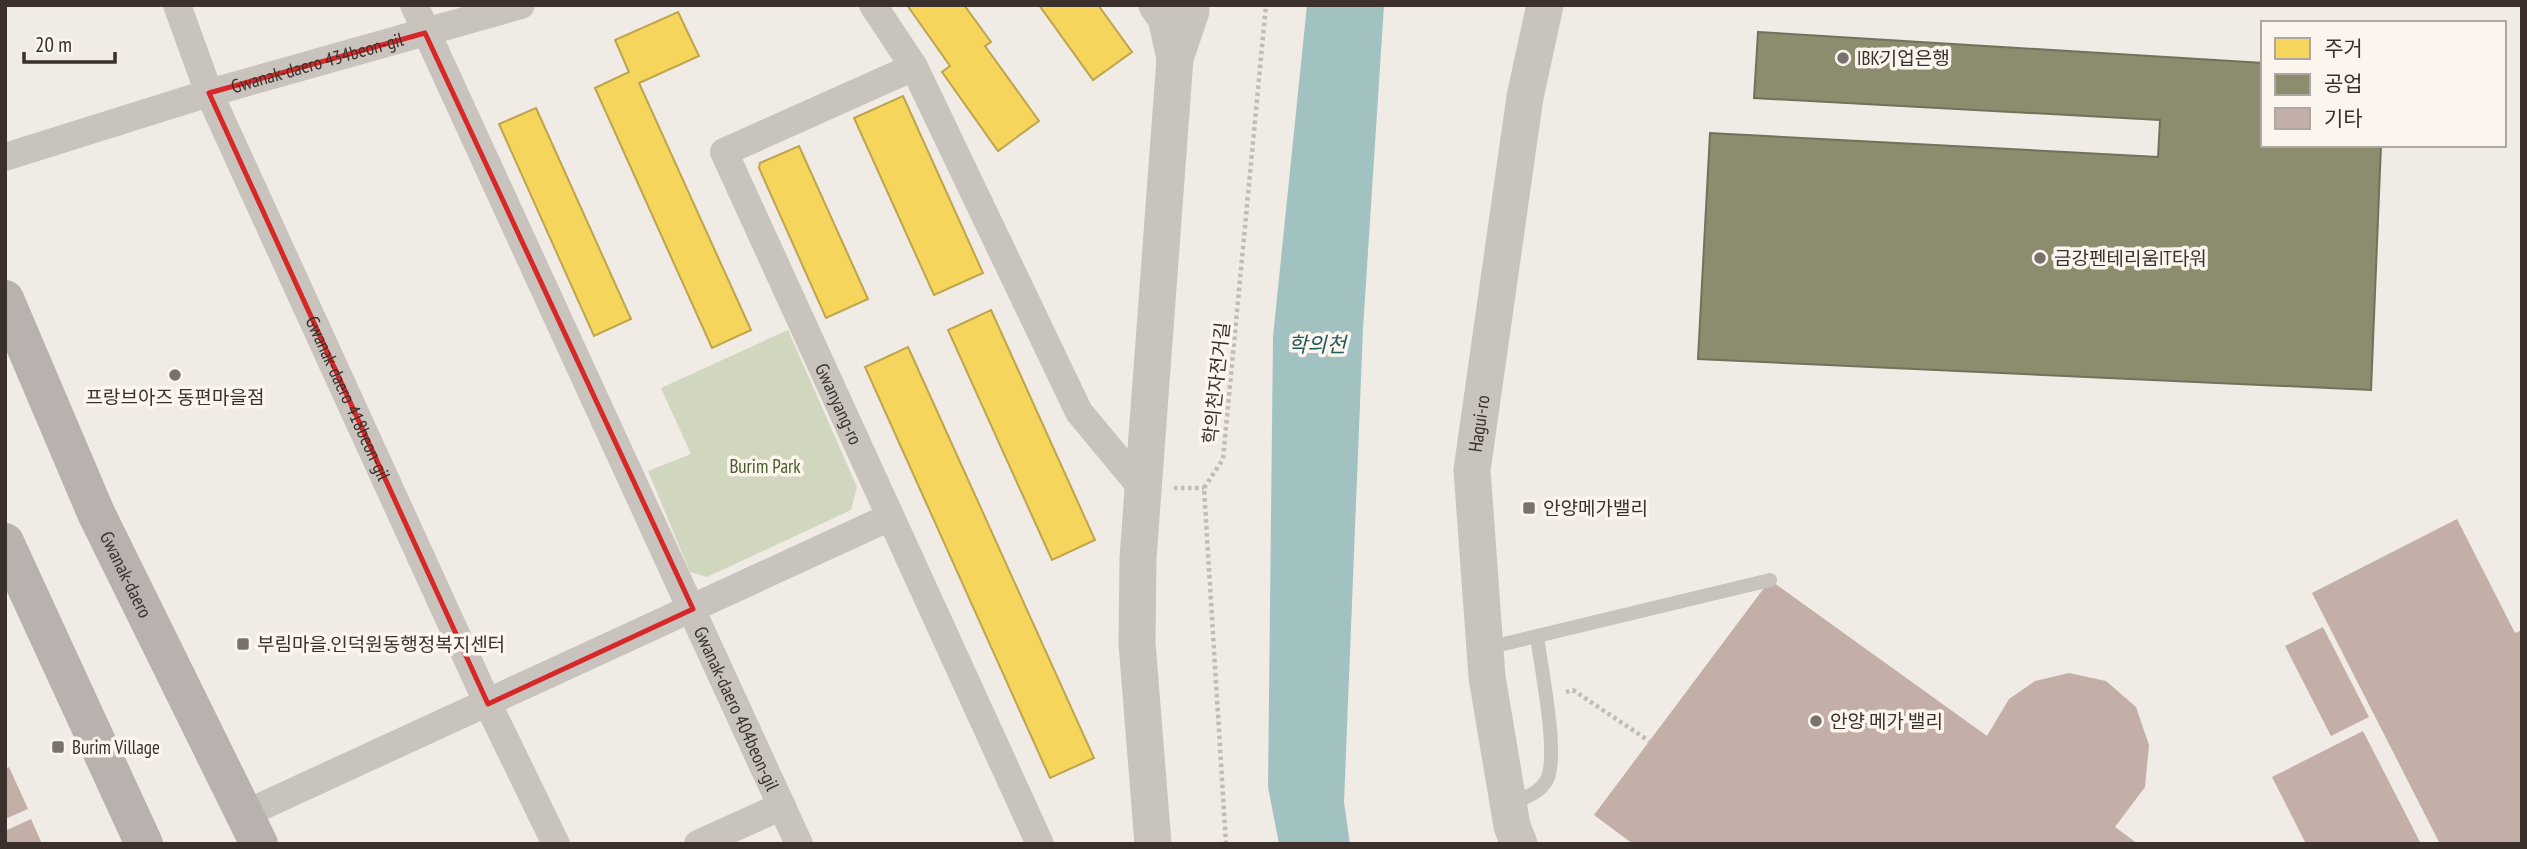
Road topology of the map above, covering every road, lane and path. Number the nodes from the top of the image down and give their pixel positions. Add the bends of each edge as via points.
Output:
1 (177, 5) edge
2 (414, 5) edge
3 (521, 5) edge
4 (873, 5) edge
5 (1157, 5) edge
6 (1190, 5) edge
7 (1266, 5) edge
8 (1545, 5) edge
9 (425, 33) junction
10 (1175, 58) junction
11 (914, 67) junction
12 (209, 93) junction
13 (5, 157) edge
14 (5, 299) edge
15 (1142, 488) junction
16 (890, 517) junction
17 (5, 542) edge
18 (1770, 580) dead end
19 (693, 609) junction
20 (1537, 636) junction
21 (1485, 649) junction
22 (1545, 697) junction
23 (488, 704) junction
24 (1649, 741) dead end
25 (1508, 803) junction
26 (782, 806) junction
27 (252, 829) edge
28 (144, 844) edge
29 (556, 844) edge
30 (698, 844) edge
31 (799, 844) edge
32 (1040, 844) edge
33 (1153, 844) edge
34 (1226, 844) edge
35 (1519, 844) edge

1 - 12 street, Gwanak-daero 434beon-gil
2 - 9 street, Gwanak-daero 434beon-gil
3 - 9 street, Gwanak-daero 434beon-gil
4 - 11 street
5 - 10 street via 1166,18
6 - 10 street
7 - 34 path, 학의천자전거길 via 1223,459 1205,488
8 - 21 street, Hagui-ro via 1525,97 1472,470
9 - 12 street, Gwanak-daero 434beon-gil
9 - 19 street
10 - 15 street
11 - 15 street via 1079,412
11 - 16 street, Gwanyang-ro via 724,152
12 - 13 street, Gwanak-daero 434beon-gil
12 - 23 street, Gwanak-daero 418beon-gil
14 - 27 main road, Gwanak-daero via 96,513
15 - 33 street via 1137,643
16 - 19 street
16 - 32 street, Gwanyang-ro
17 - 28 main road
18 - 20 lane
19 - 23 street
19 - 26 street, Gwanak-daero 404beon-gil
20 - 21 lane
20 - 22 lane
21 - 25 street, Hagui-ro
22 - 24 path via 1573,690
22 - 25 lane via 1552,748 1548,778 1529,798
23 - 27 street
23 - 29 street
25 - 35 street, Hagui-ro
26 - 30 street, Gwanak-daero 404beon-gil
26 - 31 street, Gwanak-daero 404beon-gil

